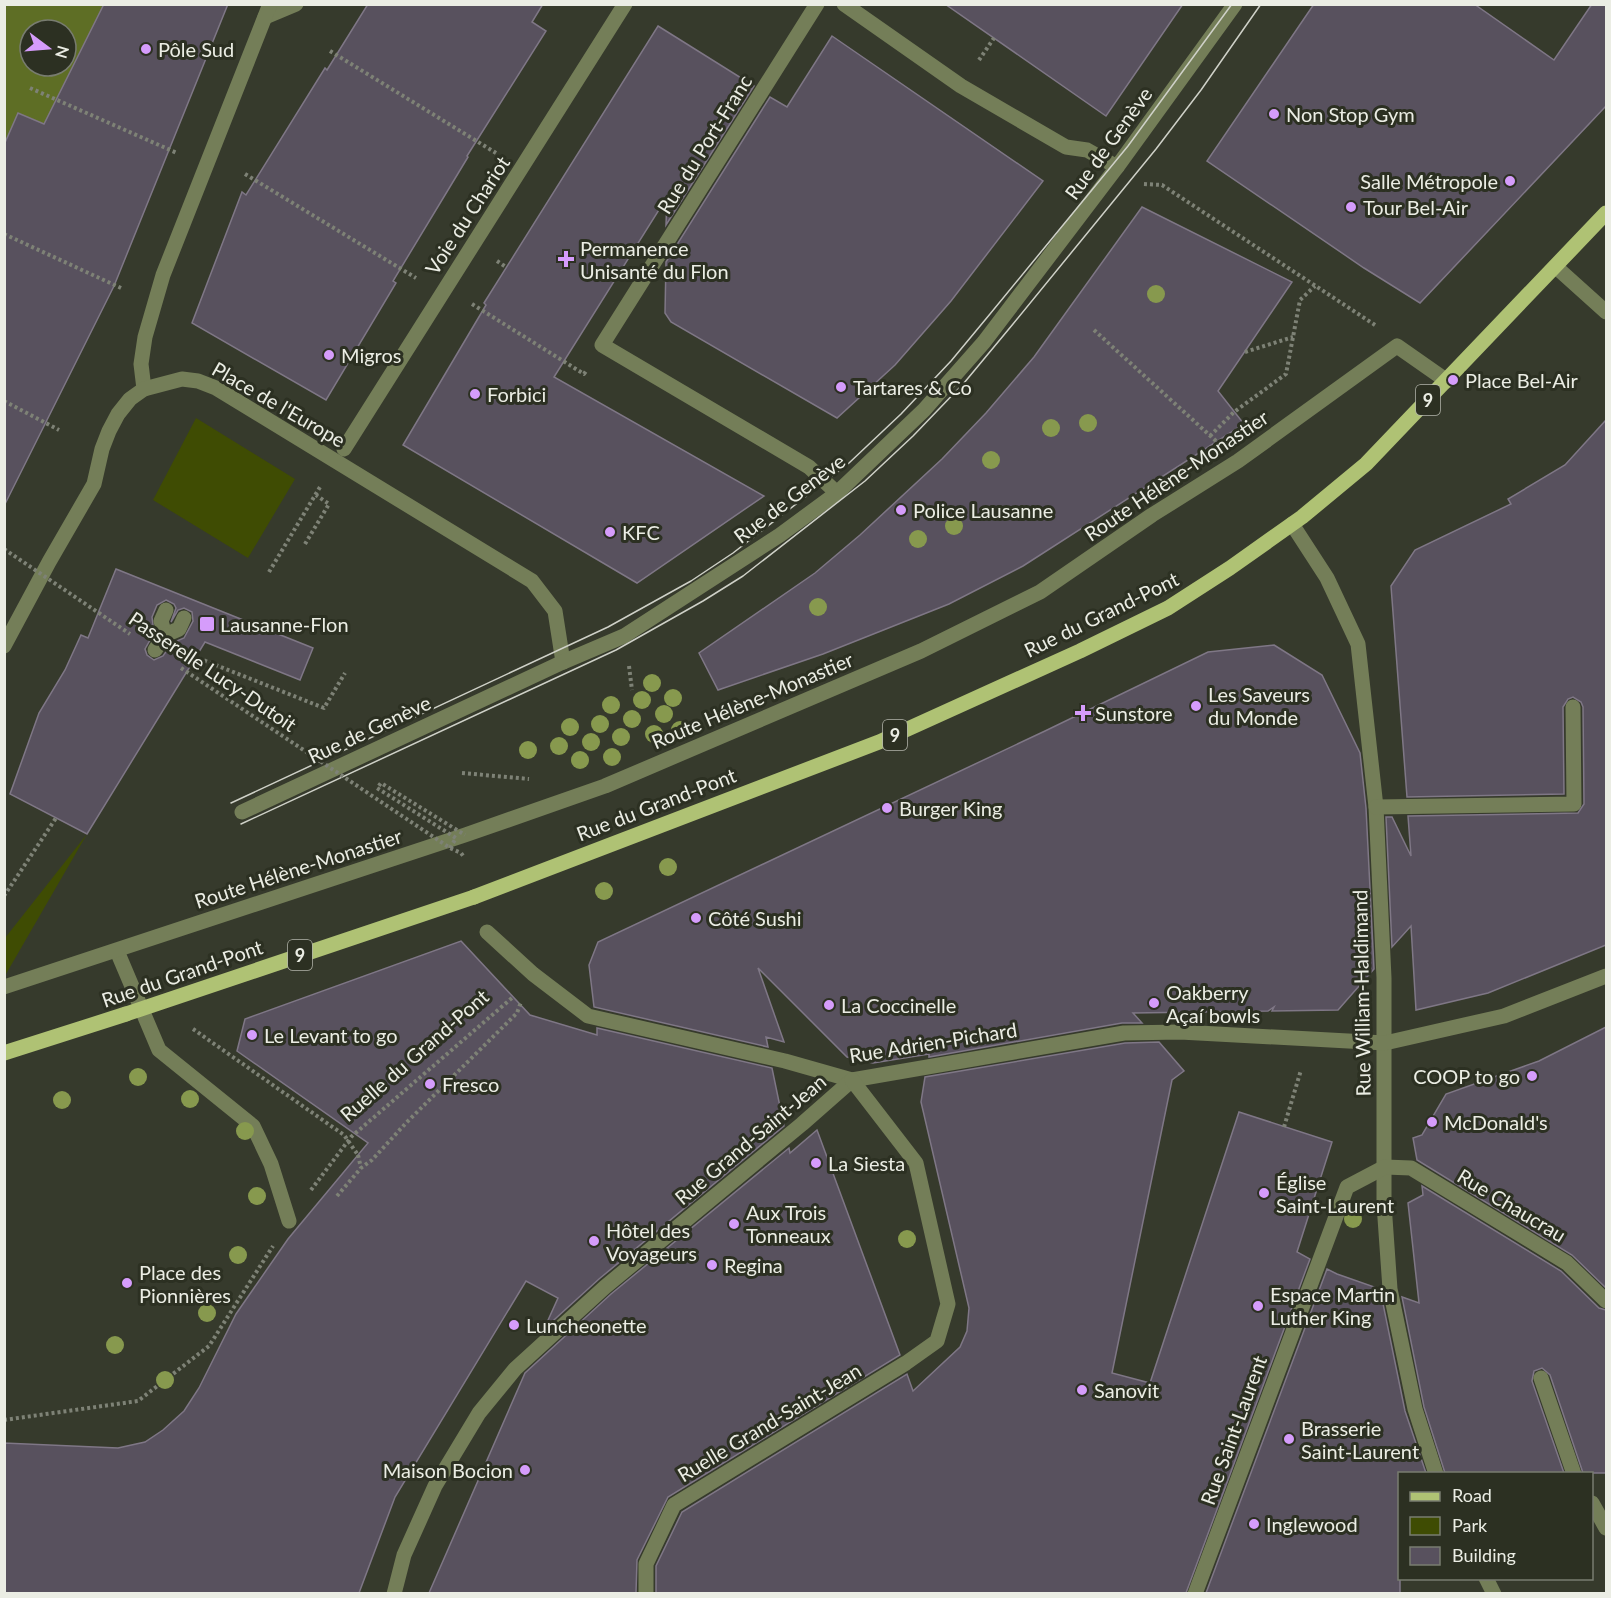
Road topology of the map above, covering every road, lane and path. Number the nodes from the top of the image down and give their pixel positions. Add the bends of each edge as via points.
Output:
1 (296, 4) edge
2 (625, 4) edge
3 (817, 4) edge
4 (844, 4) edge
5 (1235, 4) edge
6 (267, 11) edge
7 (994, 38) dead end
8 (330, 51) dead end
9 (981, 57) dead end
10 (30, 88) dead end
11 (177, 153) dead end
12 (1117, 167) junction
13 (522, 169) junction
14 (245, 174) dead end
15 (1144, 184) dead end
16 (1606, 213) edge
17 (4, 234) edge
18 (1556, 267) junction
19 (1315, 286) junction
20 (121, 288) dead end
21 (443, 291) junction
22 (1606, 312) edge
23 (1377, 327) dead end
24 (1094, 330) dead end
25 (1293, 337) junction
26 (602, 345) junction
27 (1245, 352) dead end
28 (1447, 381) junction
29 (144, 389) junction
30 (4, 401) edge
31 (58, 429) dead end
32 (1210, 436) junction
33 (344, 449) dead end
34 (1238, 461) junction
35 (324, 481) dead end
36 (837, 493) junction
37 (316, 495) junction
38 (1292, 524) junction
39 (305, 544) dead end
40 (4, 549) edge
41 (268, 572) dead end
42 (165, 610) dead end
43 (184, 618) dead end
44 (165, 635) junction
45 (4, 646) edge
46 (155, 650) junction
47 (192, 656) dead end
48 (563, 662) junction
49 (345, 673) dead end
50 (1573, 707) dead end
51 (462, 773) dead end
52 (530, 779) dead end
53 (1376, 807) junction
54 (242, 812) dead end
55 (56, 818) dead end
56 (465, 835) junction
57 (450, 848) junction
58 (464, 857) dead end
59 (4, 896) edge
60 (487, 932) dead end
61 (117, 951) junction
62 (533, 974) junction
63 (1606, 976) edge
64 (4, 987) edge
65 (517, 1013) dead end
66 (193, 1029) dead end
67 (1385, 1043) junction
68 (4, 1053) edge
69 (1300, 1075) dead end
70 (852, 1080) junction
71 (1284, 1127) dead end
72 (1385, 1167) junction
73 (361, 1168) junction
74 (325, 1170) dead end
75 (337, 1196) dead end
76 (289, 1221) joint
77 (1606, 1301) edge
78 (1541, 1378) dead end
79 (4, 1420) edge
80 (1436, 1472) edge
81 (1574, 1472) edge
82 (1593, 1505) edge
83 (1606, 1528) edge
84 (394, 1593) edge
85 (646, 1593) edge
86 (1195, 1593) edge

1 - 6 street
2 - 13 street, Voie du Chariot
3 - 26 street, Rue du Port-Franc
4 - 12 street via 961,86 1066,147 1087,150
5 - 12 street, Rue de Genève
6 - 29 street via 163,275 145,338 141,364
7 - 9 path
8 - 13 path
10 - 11 path
12 - 36 street, Rue de Genève via 984,342 924,410
13 - 21 street, Voie du Chariot
14 - 21 path
15 - 19 path via 1162,185
16 - 18 main road, 9
17 - 20 path
18 - 22 street
18 - 28 main road, 9
19 - 23 path
19 - 25 path via 1300,300
21 - 26 path via 584,374
21 - 33 street, Voie du Chariot
24 - 32 path
25 - 27 path
25 - 32 path via 1286,374 1234,412
26 - 36 street via 809,467
28 - 34 street, Route Hélène-Monastier via 1397,346
28 - 38 main road, 9 via 1366,464
29 - 45 street, Place de l'Europe via 118,414 102,449 94,484
29 - 48 street, Place de l'Europe via 182,379 216,388 532,581 555,611
30 - 31 path
32 - 34 path
34 - 56 street, Route Hélène-Monastier via 1040,592 921,651 605,786
35 - 37 path
36 - 48 street, Rue de Genève via 780,535 624,636
37 - 39 path via 329,504
37 - 41 path
38 - 53 street, Rue William-Haldimand via 1326,578 1358,644
38 - 68 main road, Rue du Grand-Pont / 9, bridge via 1168,609 879,742 474,897
40 - 46 path, Passerelle Lucy-Dutoit, bridge
42 - 44 street, bridge via 161,621
43 - 44 street, bridge via 179,629
44 - 46 street, bridge
46 - 57 path, Passerelle Lucy-Dutoit, bridge
47 - 49 path via 324,708
48 - 54 street, Rue de Genève
50 - 53 street via 1574,804
51 - 52 path
53 - 67 street, Rue William-Haldimand
55 - 59 path
56 - 57 path, bridge via 381,783 377,789 456,838
56 - 61 street, Route Hélène-Monastier
57 - 58 path, Passerelle Lucy-Dutoit, bridge
60 - 62 street, Rue Adrien-Pichard
61 - 64 street, Route Hélène-Monastier
61 - 76 street via 159,1050 253,1126 272,1164
62 - 70 street, Rue Adrien-Pichard via 588,1016
62 - 74 path, Ruelle du Grand-Pont via 522,988 351,1137
63 - 67 street via 1504,1016
65 - 73 path
66 - 73 path, bridge via 344,1135 358,1155
67 - 70 street, Rue Adrien-Pichard via 1180,1032 1125,1033
67 - 72 street, Rue William-Haldimand
69 - 71 path
70 - 84 street, Rue Grand-Saint-Jean via 604,1287 515,1369 479,1413 435,1486 404,1555
70 - 85 street, Ruelle Grand-Saint-Jean via 915,1163 948,1304 937,1341 906,1364 674,1505 646,1564
72 - 77 street, Rue Chaucrau via 1411,1168 1567,1263
72 - 80 street, Rue William-Haldimand via 1390,1289 1415,1409
72 - 86 street, Rue Saint-Laurent via 1347,1187
73 - 75 path
76 - 79 path via 208,1346 138,1401
78 - 81 street
82 - 83 street

